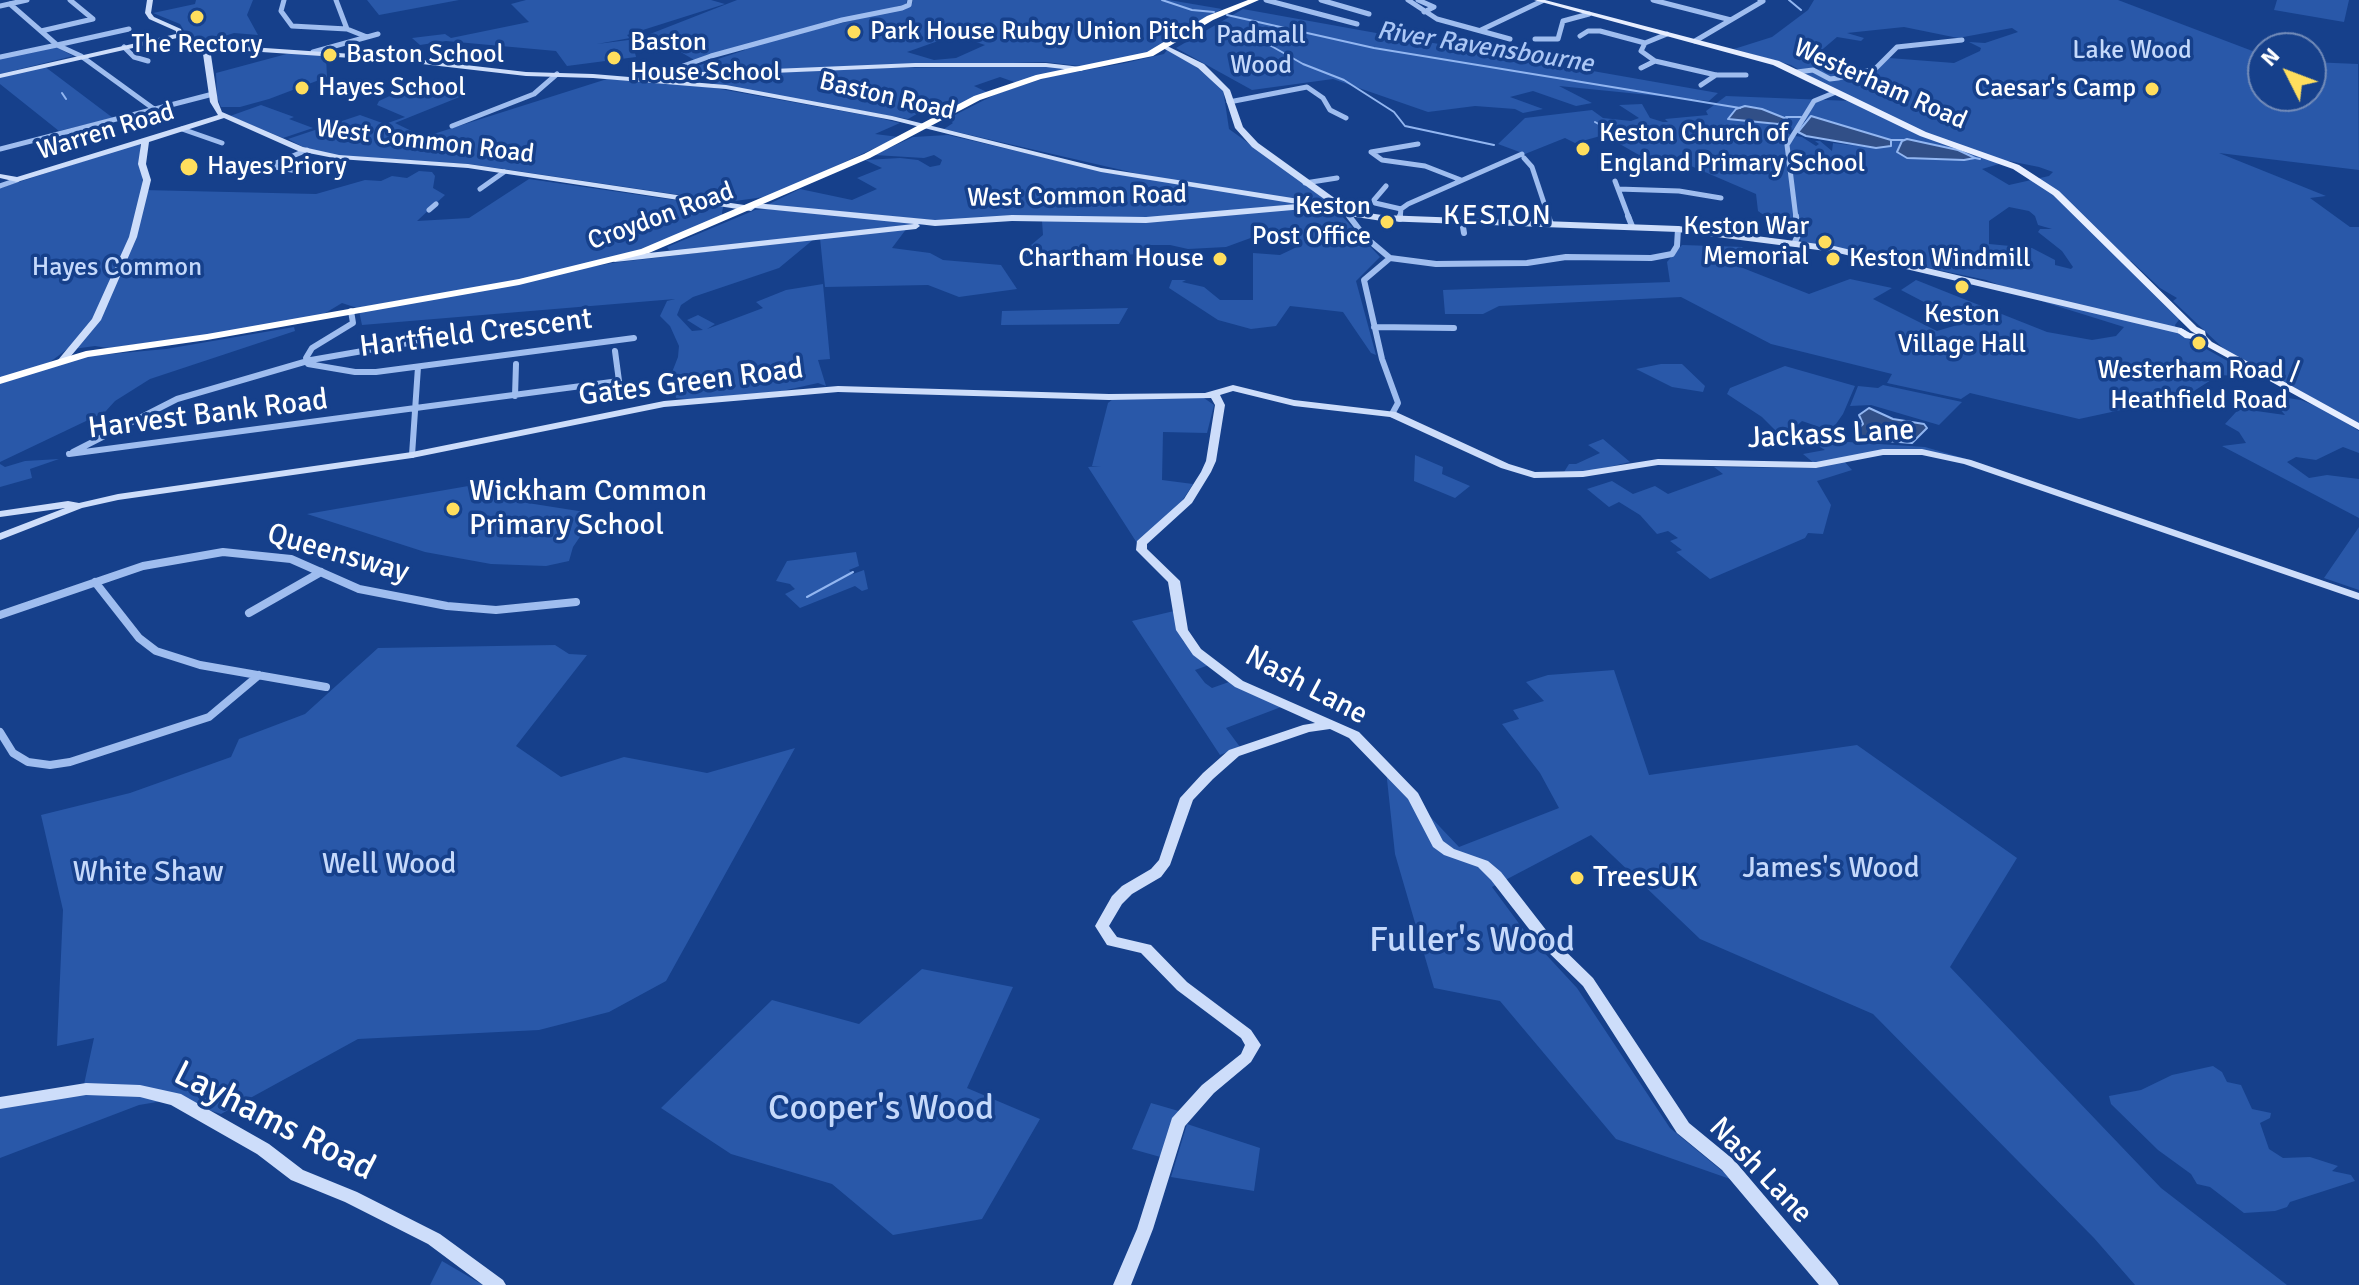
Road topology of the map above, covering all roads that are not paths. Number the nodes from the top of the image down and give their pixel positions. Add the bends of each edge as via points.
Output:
1 (27, 0) edge
2 (70, 0) edge
3 (150, 0) edge
4 (284, 0) edge
5 (336, 0) edge
6 (910, 0) edge
7 (1255, 0) edge
8 (1266, 0) edge
9 (1321, 0) edge
10 (1349, 0) edge
11 (1409, 0) edge
12 (1417, 0) edge
13 (1653, 0) edge
14 (1762, 0) edge
15 (1539, 1) edge
16 (10, 4) junction
17 (1336, 5) junction
18 (0, 6) edge
19 (1424, 12) junction
20 (1369, 14) dead end
21 (1589, 14) junction
22 (1731, 20) junction
23 (1357, 24) dead end
24 (129, 29) dead end
25 (347, 29) junction
26 (41, 31) junction
27 (1480, 31) junction
28 (378, 34) dead end
29 (1667, 34) junction
30 (180, 35) junction
31 (1580, 36) dead end
32 (367, 37) junction
33 (1510, 39) dead end
34 (1535, 39) dead end
35 (1962, 40) dead end
36 (1695, 41) junction
37 (1645, 43) junction
38 (57, 45) junction
39 (124, 47) junction
40 (215, 47) junction
41 (1165, 47) junction
42 (313, 52) junction
43 (0, 56) edge
44 (81, 56) junction
45 (148, 61) dead end
46 (1655, 61) junction
47 (1697, 61) dead end
48 (1686, 67) junction
49 (1641, 68) dead end
50 (1081, 69) junction
51 (666, 70) dead end
52 (681, 72) junction
53 (1797, 72) junction
54 (557, 74) junction
55 (1716, 75) junction
56 (1746, 75) dead end
57 (0, 76) edge
58 (635, 78) junction
59 (1701, 85) dead end
60 (1836, 92) junction
61 (213, 94) junction
62 (1229, 102) junction
63 (154, 109) junction
64 (223, 116) junction
65 (1346, 118) dead end
66 (452, 126) dead end
67 (927, 127) junction
68 (182, 129) junction
69 (0, 140) edge
70 (145, 141) junction
71 (222, 143) dead end
72 (1418, 144) dead end
73 (8, 147) junction
74 (0, 149) edge
75 (307, 150) junction
76 (297, 171) dead end
77 (504, 172) junction
78 (0, 176) edge
79 (1337, 178) dead end
80 (17, 180) junction
81 (1461, 180) junction
82 (1615, 181) dead end
83 (1305, 183) junction
84 (0, 186) edge
85 (1386, 186) dead end
86 (480, 189) dead end
87 (1618, 189) junction
88 (1721, 198) dead end
89 (436, 204) dead end
90 (1304, 206) junction
91 (753, 207) junction
92 (1334, 207) junction
93 (429, 210) dead end
94 (1348, 214) junction
95 (1400, 214) junction
96 (1462, 221) junction
97 (935, 223) junction
98 (1551, 224) junction
99 (1632, 226) junction
100 (1678, 229) junction
101 (1464, 233) dead end
102 (1795, 242) junction
103 (1390, 258) junction
104 (615, 259) junction
105 (351, 311) junction
106 (1374, 327) junction
107 (1454, 328) dead end
108 (2181, 331) joint
109 (2198, 333) junction
110 (634, 338) dead end
111 (420, 341) dead end
112 (615, 351) dead end
113 (63, 360) junction
114 (306, 362) junction
115 (516, 364) dead end
116 (418, 367) junction
117 (0, 381) edge
118 (1214, 394) junction
119 (515, 396) junction
120 (415, 410) junction
121 (1392, 414) junction
122 (2359, 427) edge
123 (412, 455) junction
124 (79, 506) junction
125 (36, 509) junction
126 (0, 514) edge
127 (39, 524) junction
128 (0, 537) edge
129 (321, 572) junction
130 (95, 582) junction
131 (2359, 597) edge
132 (576, 602) dead end
133 (249, 613) dead end
134 (0, 615) edge
135 (259, 675) junction
136 (326, 687) dead end
137 (1307, 721) junction
138 (0, 732) edge
139 (0, 1103) edge
140 (497, 1285) edge
141 (1122, 1285) edge
142 (1830, 1285) edge

1 - 16 street
2 - 26 street via 93,19
3 - 30 street, Baston Road via 151,18
4 - 25 street via 281,11 292,26
5 - 25 street
6 - 52 street via 902,8 743,46
7 - 41 highway, Croydon Road via 1206,19
8 - 23 street
9 - 17 street
10 - 17 street
11 - 12 street
11 - 19 street
12 - 19 street via 1434,7
13 - 22 street
14 - 22 street
15 - 21 main road, Westerham Road
15 - 27 street
16 - 18 street
16 - 26 street
17 - 20 street
19 - 27 street
21 - 29 main road, Westerham Road
21 - 34 street via 1563,21 1558,39
22 - 36 street
24 - 38 street
25 - 32 street
26 - 38 street
27 - 33 street
28 - 32 street
29 - 36 main road, Westerham Road
29 - 37 street
30 - 39 street
30 - 40 street, Baston Road via 190,45
31 - 37 street via 1600,31
32 - 42 street
35 - 53 street via 1897,47 1875,69 1838,78 1813,70
36 - 53 main road, Westerham Road
37 - 46 street via 1641,51
38 - 43 street
38 - 44 street
39 - 44 street
39 - 45 street
40 - 42 street, Baston Road
40 - 61 street via 207,54
41 - 50 highway, Croydon Road
41 - 62 street via 1201,66 1226,90
42 - 54 street, Baston Road
44 - 57 street
44 - 63 street
46 - 48 street
46 - 49 street
47 - 48 street
48 - 55 street
50 - 52 street via 915,65
50 - 67 highway, Croydon Road via 985,95
51 - 52 street
52 - 58 street
53 - 60 main road, Westerham Road
54 - 58 street, Baston Road
54 - 66 street via 534,94
55 - 56 street
55 - 59 street
58 - 67 street, Baston Road via 778,96
60 - 102 street via 1814,101 1787,145
60 - 109 main road, Westerham Road via 2039,180
61 - 63 street
61 - 64 street
62 - 65 street via 1307,87
62 - 83 street via 1239,128
63 - 73 street
64 - 68 street, Warren Road
64 - 75 street, West Common Road
67 - 90 street, Baston Road via 1161,183
67 - 91 highway, Croydon Road
68 - 70 street, Warren Road
68 - 71 street
69 - 73 street
70 - 80 street, Warren Road
70 - 113 street via 142,164 147,180 133,237 96,320
72 - 81 street via 1371,152 1382,160 1425,166
73 - 74 street
75 - 76 street via 276,163 275,167
75 - 77 street, West Common Road
77 - 86 street
77 - 91 street, West Common Road
78 - 80 street
79 - 83 street
80 - 84 street, Warren Road
81 - 95 street
81 - 98 street via 1523,156 1532,167
82 - 87 street
83 - 92 street
85 - 95 street via 1375,203
87 - 88 street
87 - 99 street
89 - 93 street
90 - 92 street
90 - 97 street, West Common Road via 1146,220
91 - 97 street, West Common Road
91 - 104 highway, Croydon Road
92 - 94 street
94 - 95 street
94 - 103 street
95 - 96 street
96 - 98 street
96 - 101 street
97 - 104 street
98 - 99 street
99 - 100 street
100 - 102 street
100 - 103 street via 1672,254 1651,258 1566,257 1463,265
102 - 108 street
103 - 106 street via 1364,280
104 - 105 highway, Croydon Road
105 - 113 highway, Croydon Road
105 - 114 street, Hartfield Crescent via 353,323 312,348
106 - 107 street
106 - 121 street via 1398,403
108 - 109 main road, Westerham Road via 2188,336
109 - 122 main road, Westerham Road
110 - 116 street, Hartfield Crescent
111 - 114 street
112 - 119 street via 619,381
113 - 117 highway, Croydon Road
114 - 116 street, Hartfield Crescent via 355,372
114 - 120 street, Harvest Bank Road via 161,406 69,454
115 - 119 street
116 - 120 street
118 - 121 street, Gates Green Road via 1237,389 1294,403
118 - 123 street, Gates Green Road via 1067,397 838,389 664,404
118 - 137 street, Nash Lane via 1220,405 1206,472 1188,501 1141,543 1142,550 1174,581 1182,630 1197,652 1239,684
119 - 120 street
120 - 123 street
121 - 131 street, Jackass Lane via 1534,475 1583,474 1658,462 1816,465 1883,452 1922,452 1967,462
123 - 124 street, Gates Green Road
124 - 125 street, Gates Green Road
124 - 127 street
125 - 126 street, Gates Green Road
125 - 127 street
127 - 128 street
129 - 130 street, Queensway via 277,556 223,552 170,560
129 - 132 street, Queensway via 381,595 471,609
129 - 133 street
130 - 134 street, Queensway
130 - 135 street via 148,646 185,662
135 - 136 street
135 - 138 street via 209,717 70,762 35,765 18,758
137 - 141 street via 1234,753 1191,792 1165,862 1117,900 1102,926 1112,941 1146,949 1253,1045 1178,1123
137 - 142 street, Nash Lane via 1354,735 1413,796 1438,844 1483,864 1496,876 1548,943 1588,982 1683,1128 1728,1165
139 - 140 street, Layhams Road via 86,1089 140,1091 175,1099 257,1145 297,1175 434,1239

